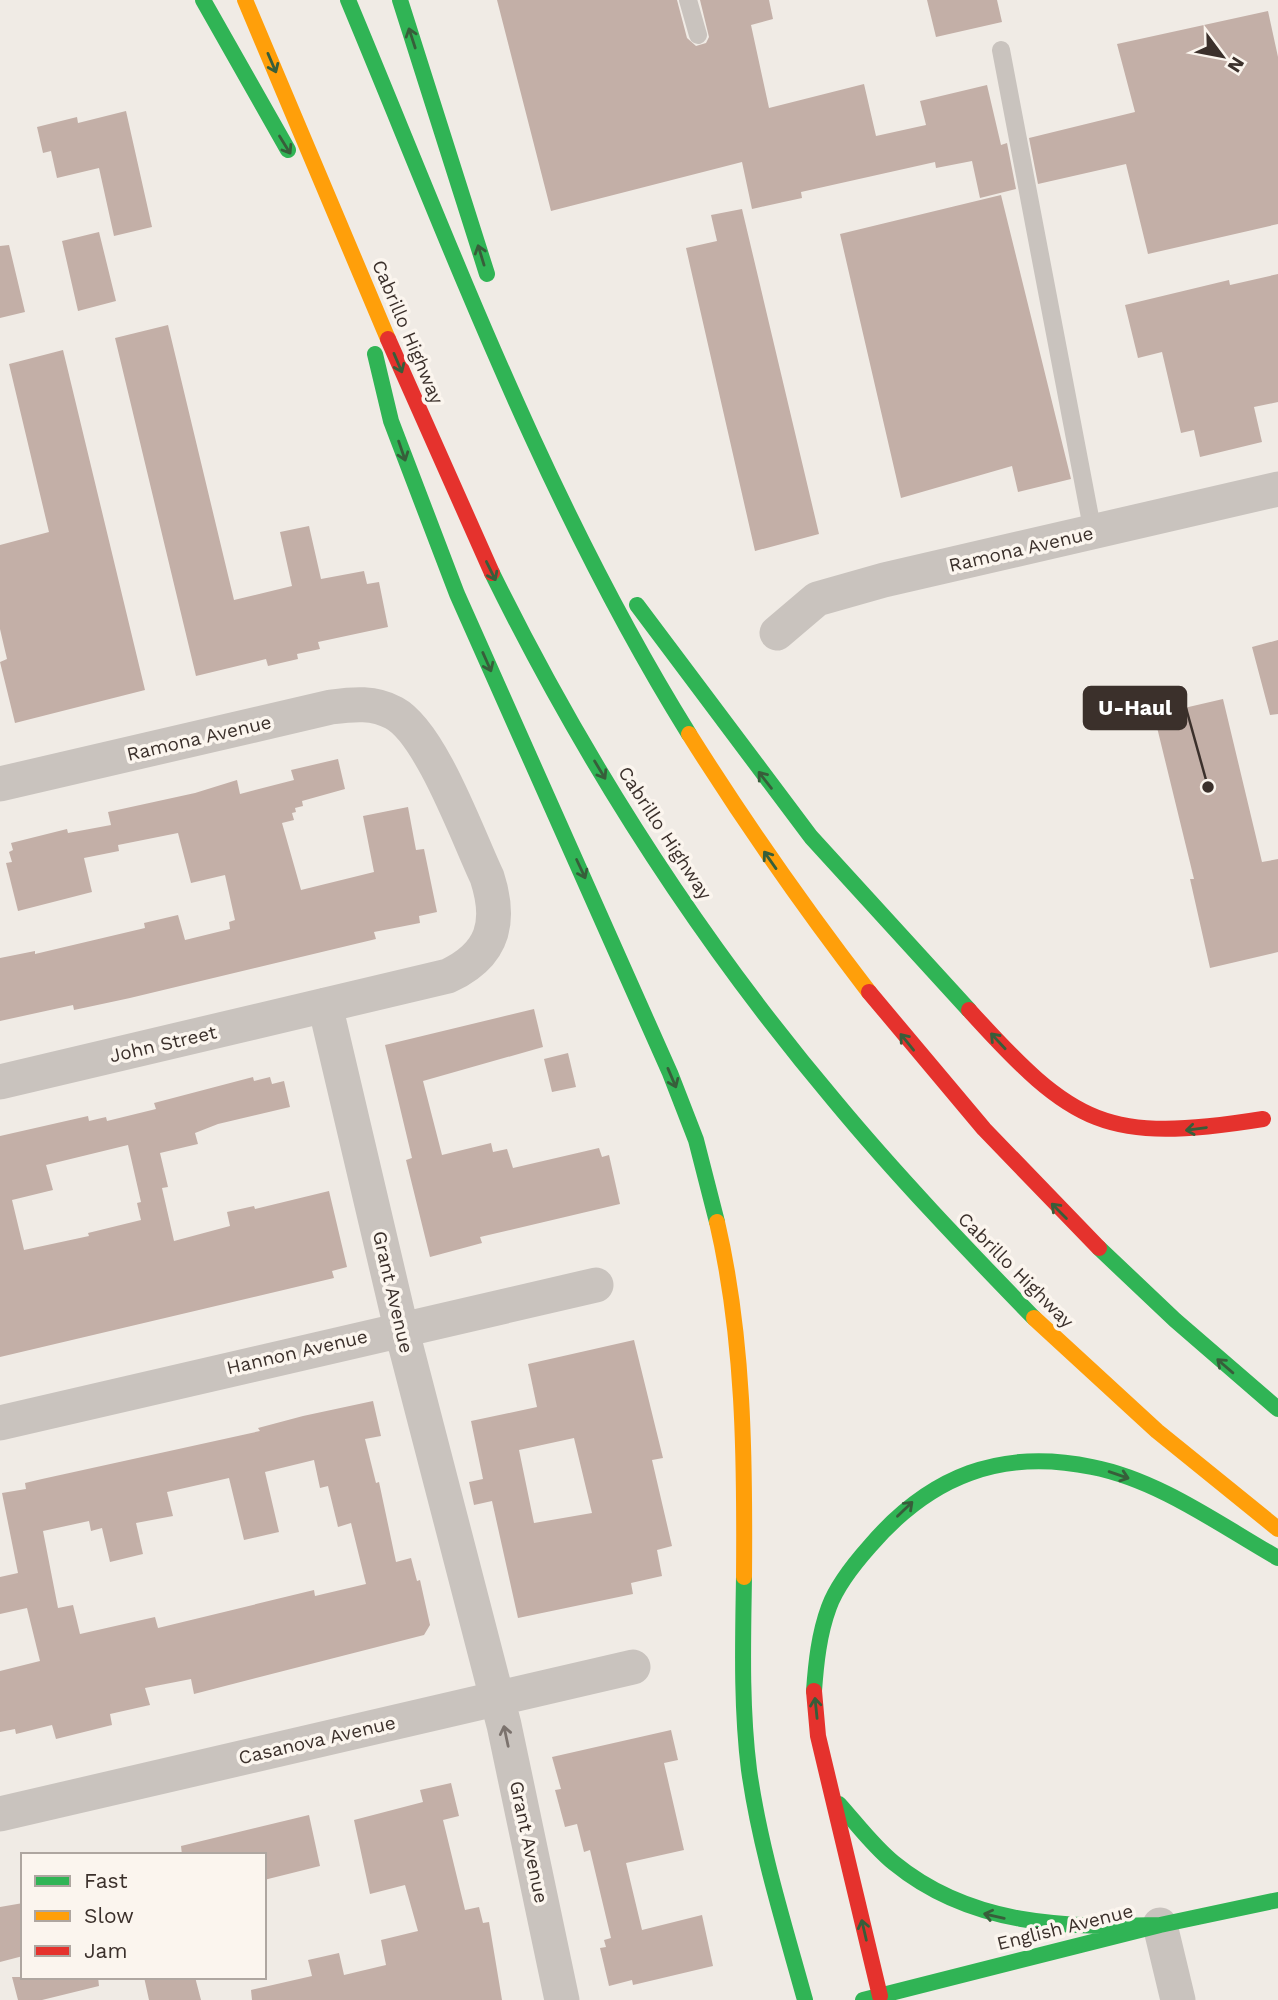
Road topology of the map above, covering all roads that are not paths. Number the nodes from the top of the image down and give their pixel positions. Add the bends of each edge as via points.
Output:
1 (203, 0) edge
2 (245, 0) edge
3 (348, 0) edge
4 (400, 0) edge
5 (688, 0) edge
6 (698, 35) dead end
7 (1001, 50) dead end
8 (342, 231) junction
9 (367, 289) junction
10 (493, 295) dead end
11 (505, 333) dead end
12 (543, 461) junction
13 (1278, 489) edge
14 (570, 519) junction
15 (1093, 533) junction
16 (776, 634) dead end
17 (0, 784) edge
18 (325, 1005) junction
19 (0, 1082) edge
20 (1271, 1118) edge
21 (596, 1285) dead end
22 (401, 1328) junction
23 (1278, 1409) edge
24 (0, 1423) edge
25 (1278, 1530) edge
26 (1278, 1558) edge
27 (633, 1667) dead end
28 (495, 1698) junction
29 (835, 1799) junction
30 (0, 1814) edge
31 (1275, 1899) edge
32 (1160, 1925) junction
33 (880, 1996) junction
34 (562, 2000) edge
35 (805, 2000) edge
36 (863, 2000) edge
37 (1178, 2000) edge

1 -> 8 main road via 267,116
2 -> 8 main road, Cabrillo Highway
3 - 12 main road
10 -> 4 main road
5 - 6 lane
7 - 15 lane
8 - 9 main road, Cabrillo Highway
9 -> 25 main road, Cabrillo Highway via 469,525 523,634 619,803 726,962 843,1113 969,1254 1107,1388
9 -> 35 main road via 378,373 417,493 457,594 680,1094 701,1157 733,1304 739,1375 746,1737 755,1804
11 - 12 main road
12 - 14 main road
13 - 15 street, Ramona Avenue
20 -> 14 main road via 1176,1132 1139,1130 1091,1116 1051,1092 997,1040 811,837
23 -> 14 main road via 1135,1286 1043,1194 873,1001 796,898 700,754
15 - 16 street, Ramona Avenue via 817,599
17 - 18 street, Ramona Avenue via 331,707 356,703 397,715 426,747 487,877 493,896 492,932 477,958 448,976
18 - 19 street, John Street
18 - 22 street, Grant Avenue
21 - 22 street, Hannon Avenue
22 - 24 street, Hannon Avenue
22 - 28 street, Grant Avenue
29 -> 26 main road via 821,1750 814,1700 821,1632 829,1606 877,1537 933,1488 1003,1463 1056,1461 1096,1467 1131,1479
27 - 28 street, Casanova Avenue
28 - 30 street, Casanova Avenue
34 -> 28 street, Grant Avenue
32 -> 29 main road via 1049,1926 981,1913 950,1900 895,1864
33 -> 29 main road
31 - 32 main road, English Avenue
32 - 33 main road, English Avenue
32 - 37 street
33 - 36 main road, English Avenue

